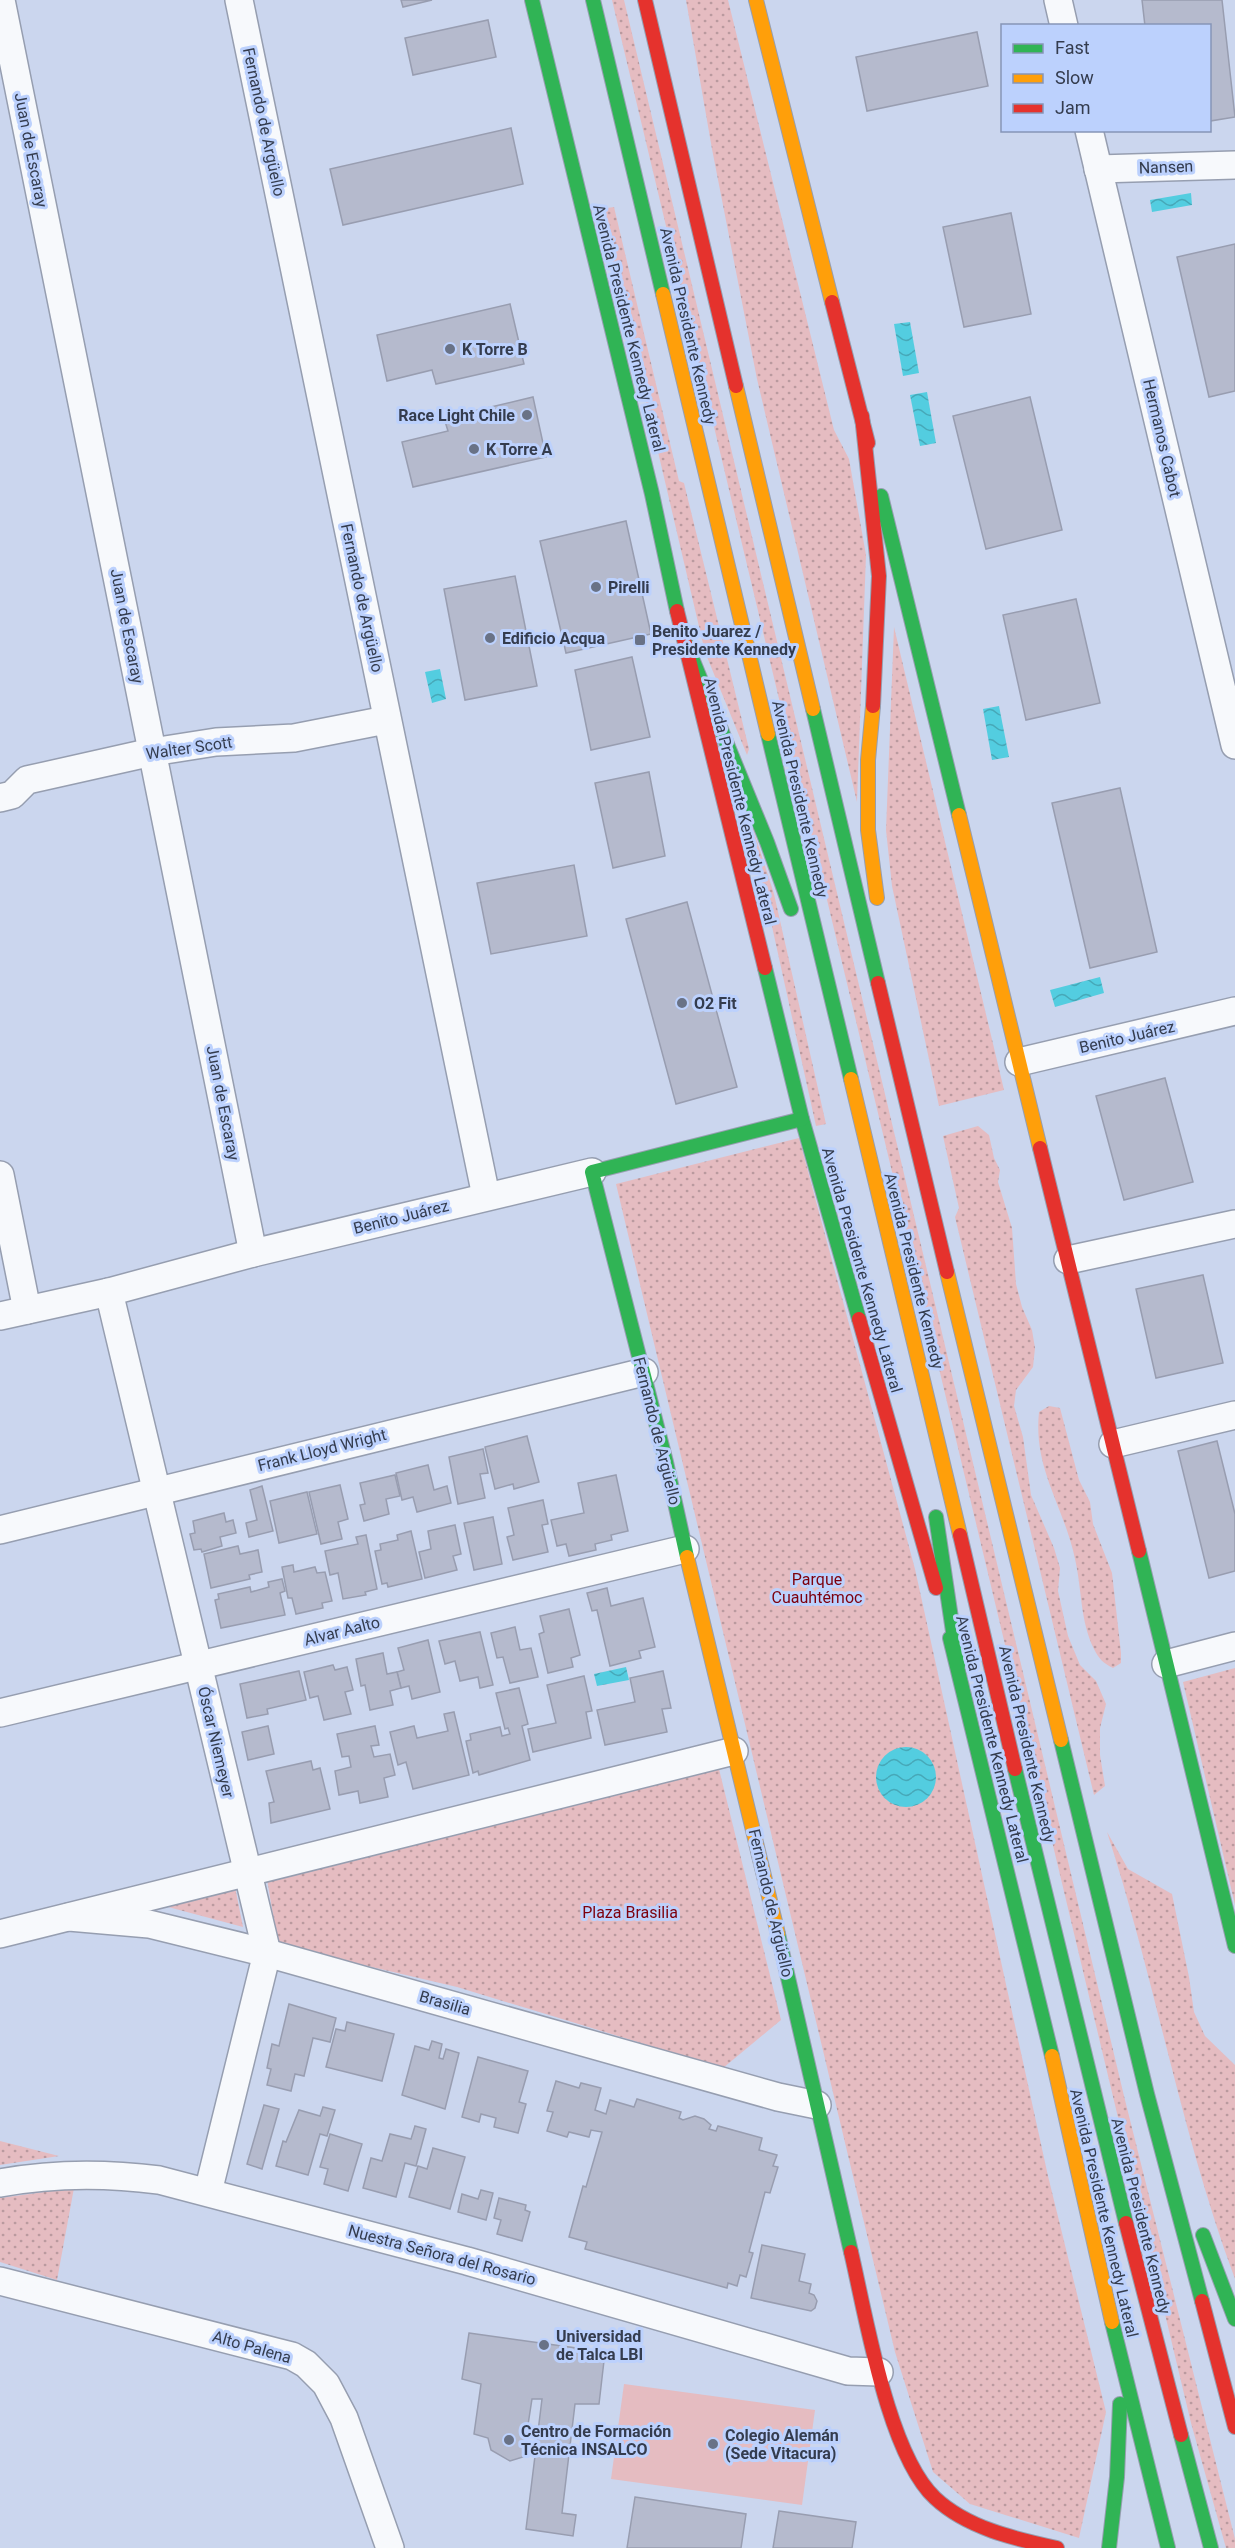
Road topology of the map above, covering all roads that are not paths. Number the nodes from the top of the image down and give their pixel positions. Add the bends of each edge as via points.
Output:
1 (1, 0) edge
2 (239, 0) edge
3 (532, 0) edge
4 (593, 0) edge
5 (645, 0) edge
6 (756, 0) edge
7 (1058, 0) edge
8 (1064, 24) edge
9 (1089, 132) edge
10 (1235, 165) edge
11 (1098, 169) junction
12 (862, 416) junction
13 (682, 634) junction
14 (386, 720) junction
15 (1235, 746) edge
16 (152, 752) junction
17 (0, 798) edge
18 (879, 911) dead end
19 (796, 924) dead end
20 (804, 945) dead end
21 (883, 946) dead end
22 (1235, 1011) edge
23 (843, 1051) junction
24 (1019, 1062) junction
25 (899, 1073) junction
26 (802, 1119) junction
27 (592, 1172) junction
28 (0, 1175) edge
29 (486, 1196) junction
30 (1235, 1224) edge
31 (253, 1253) junction
32 (1068, 1260) junction
33 (109, 1292) junction
34 (906, 1307) junction
35 (27, 1310) junction
36 (0, 1316) edge
37 (644, 1372) junction
38 (1235, 1415) edge
39 (1113, 1444) junction
40 (930, 1469) dead end
41 (156, 1490) junction
42 (934, 1503) dead end
43 (0, 1530) edge
44 (685, 1549) junction
45 (1235, 1646) edge
46 (1166, 1664) junction
47 (958, 1665) junction
48 (197, 1666) junction
49 (0, 1713) edge
50 (734, 1751) junction
51 (247, 1873) junction
52 (69, 1917) junction
53 (0, 1934) edge
54 (1235, 1946) edge
55 (267, 1953) junction
56 (1147, 2094) junction
57 (818, 2105) junction
58 (0, 2183) edge
59 (208, 2192) junction
60 (1189, 2198) dead end
61 (1197, 2219) dead end
62 (0, 2281) edge
63 (1235, 2319) edge
64 (1120, 2357) junction
65 (879, 2372) junction
66 (1235, 2427) edge
67 (390, 2548) edge
68 (1057, 2548) edge
69 (1109, 2548) edge
70 (1168, 2548) edge
71 (1211, 2548) edge

1 - 16 street, Juan de Escaray
2 - 14 street, Fernando de Argüello
3 - 13 main road, Avenida Presidente Kennedy Lateral via 652,494
4 - 23 main road, Avenida Presidente Kennedy
5 - 25 main road, Avenida Presidente Kennedy
6 - 12 main road
7 - 8 street
9 - 11 street, Hermanos Cabot
10 - 11 street, Nansen
11 - 15 street, Hermanos Cabot
12 - 18 main road via 879,576 868,760 868,830
12 - 24 main road
13 - 19 main road via 767,842
13 - 26 main road, Avenida Presidente Kennedy Lateral
14 - 16 street, Walter Scott via 294,738 216,742
14 - 29 street, Fernando de Argüello
16 - 17 street, Walter Scott via 27,780 12,795
16 - 31 street, Juan de Escaray
20 - 23 main road
21 - 25 main road
22 - 24 street, Benito Juárez
23 - 34 main road, Avenida Presidente Kennedy
24 - 32 main road
25 - 56 main road, Avenida Presidente Kennedy
26 - 27 main road, Benito Juárez
26 - 47 main road, Avenida Presidente Kennedy Lateral
27 - 29 street, Benito Juárez
27 - 37 main road, Fernando de Argüello
28 - 35 street
29 - 31 street, Benito Juárez
30 - 32 street
31 - 33 street, Benito Juárez
32 - 39 main road
33 - 35 street, Benito Juárez
33 - 41 street, Óscar Niemeyer
34 - 40 main road
34 - 71 main road, Avenida Presidente Kennedy via 1080,2039
35 - 36 street, Benito Juárez
37 - 41 street, Frank Lloyd Wright
37 - 44 main road, Fernando de Argüello
38 - 39 street
39 - 46 main road
41 - 43 street, Frank Lloyd Wright
41 - 48 street, Óscar Niemeyer
42 - 47 main road
44 - 48 street, Alvar Aalto
44 - 50 main road, Fernando de Argüello
45 - 46 street
46 - 54 main road
47 - 64 main road, Avenida Presidente Kennedy Lateral
48 - 49 street, Alvar Aalto
48 - 51 street, Óscar Niemeyer
50 - 51 street, Brasilia
50 - 57 main road, Fernando de Argüello
51 - 52 street, Brasilia
51 - 55 street, Óscar Niemeyer
52 - 53 street, Brasilia
52 - 55 street, Brasilia via 149,1924
55 - 57 street, Brasilia
55 - 59 street, Óscar Niemeyer
56 - 60 main road
56 - 66 main road, Avenida Presidente Kennedy
57 - 65 main road, Fernando de Argüello
58 - 59 street, Nuestra Señora del Rosario via 94,2174 159,2180
59 - 65 street, Nuestra Señora del Rosario via 467,2261 848,2371
61 - 63 main road
62 - 67 street, Alto Palena via 292,2356 306,2364 326,2384 344,2418
64 - 69 main road via 1120,2440
64 - 70 main road, Avenida Presidente Kennedy Lateral
65 - 68 main road, Fernando de Argüello via 910,2465 933,2495 958,2515 1008,2535

